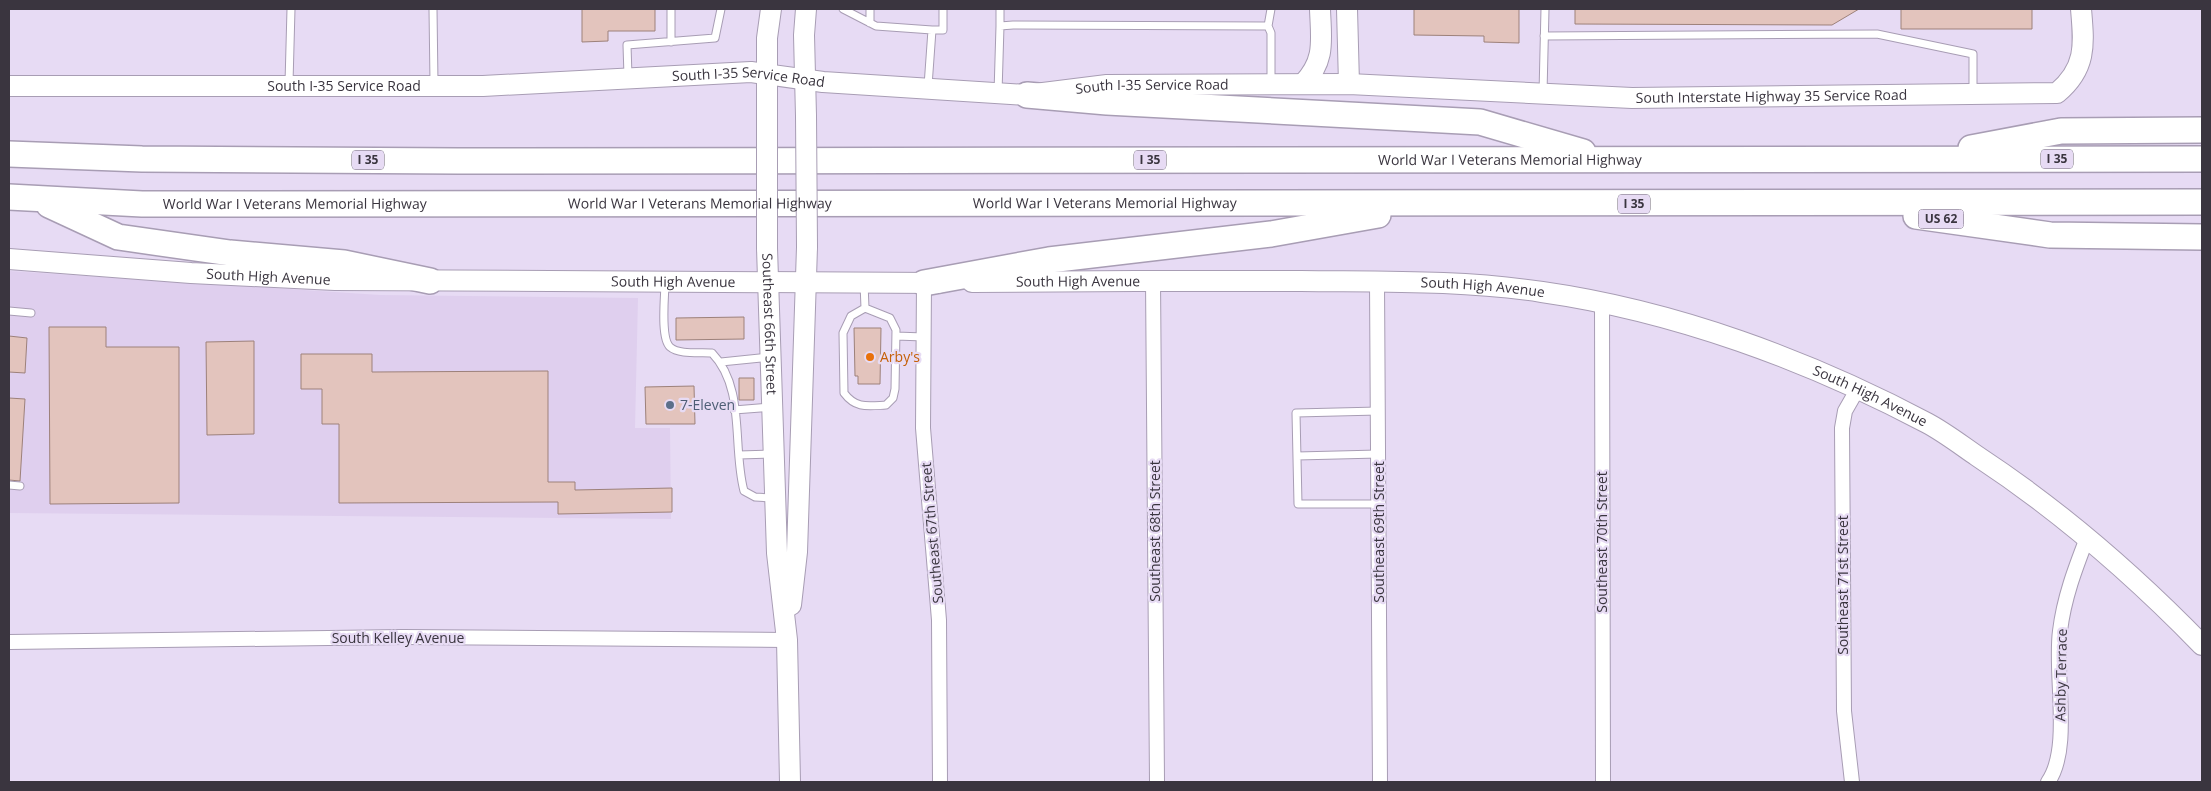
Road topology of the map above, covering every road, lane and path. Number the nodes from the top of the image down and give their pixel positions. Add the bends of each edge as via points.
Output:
1 (291, 9) edge
2 (434, 9) edge
3 (671, 9) edge
4 (720, 9) edge
5 (771, 9) edge
6 (806, 9) edge
7 (843, 9) edge
8 (870, 9) edge
9 (943, 9) edge
10 (1000, 9) edge
11 (1271, 9) edge
12 (1320, 9) edge
13 (1347, 9) edge
14 (1545, 9) edge
15 (2081, 9) edge
16 (870, 23) junction
17 (1000, 26) junction
18 (1268, 26) junction
19 (932, 30) junction
20 (1544, 36) junction
21 (671, 42) junction
22 (767, 74) junction
23 (628, 80) junction
24 (806, 80) junction
25 (1271, 84) junction
26 (1303, 84) junction
27 (1348, 84) junction
28 (9, 86) edge
29 (289, 86) junction
30 (434, 86) junction
31 (928, 89) junction
32 (1486, 91) joint
33 (998, 93) junction
34 (1543, 93) junction
35 (1973, 94) junction
36 (1027, 95) junction
37 (2202, 130) edge
38 (9, 154) edge
39 (2202, 159) edge
40 (1612, 160) junction
41 (1911, 160) junction
42 (9, 197) edge
43 (37, 200) junction
44 (2202, 202) edge
45 (1832, 203) junction
46 (1437, 204) junction
47 (2202, 237) edge
48 (2173, 238) junction
49 (2202, 243) edge
50 (9, 259) edge
51 (1153, 280) junction
52 (430, 281) junction
53 (665, 282) junction
54 (768, 282) junction
55 (1378, 282) junction
56 (805, 283) junction
57 (864, 283) junction
58 (924, 283) junction
59 (1602, 302) junction
60 (865, 308) junction
61 (9, 310) edge
62 (31, 313) dead end
63 (896, 336) junction
64 (924, 337) junction
65 (770, 357) junction
66 (721, 362) junction
67 (1857, 390) junction
68 (772, 407) junction
69 (734, 410) junction
70 (1378, 411) junction
71 (774, 454) junction
72 (1378, 454) junction
73 (739, 455) junction
74 (1297, 456) junction
75 (9, 485) edge
76 (20, 486) dead end
77 (775, 498) junction
78 (1379, 504) junction
79 (2087, 538) junction
80 (787, 640) junction
81 (9, 642) edge
82 (2202, 646) edge
83 (790, 782) edge
84 (940, 782) edge
85 (1157, 782) edge
86 (1380, 782) edge
87 (1603, 782) edge
88 (1852, 782) edge
89 (2048, 782) edge

1 - 29 lane
2 - 30 lane
3 - 21 lane
4 - 21 lane via 716,38
5 - 22 main road, Southeast 66th Street
6 - 24 main road, Southeast 66th Street
7 - 16 lane
8 - 16 lane
9 - 19 lane via 943,30
10 - 17 lane
11 - 18 lane
12 - 26 main road via 1318,66
13 - 27 main road
14 - 20 lane
15 - 35 main road, South Interstate Highway 35 Service Road via 2082,56 2072,77 2056,93
16 - 19 lane
17 - 18 lane
17 - 33 lane
18 - 25 lane via 1271,33
19 - 31 lane
20 - 34 lane
20 - 35 lane via 1877,34 1973,54
21 - 23 lane via 627,45
22 - 23 main road, South I-35 Service Road via 751,72
22 - 24 main road, South I-35 Service Road
22 - 54 main road, Southeast 66th Street, bridge
23 - 30 main road, South I-35 Service Road
24 - 31 main road, South I-35 Service Road
24 - 56 main road, Southeast 66th Street, bridge
25 - 26 main road, South I-35 Service Road
25 - 36 main road, South I-35 Service Road via 1107,85
26 - 27 main road, South I-35 Service Road
27 - 32 main road, South I-35 Service Road
28 - 29 main road, South I-35 Service Road
29 - 30 main road, South I-35 Service Road
31 - 33 main road, South I-35 Service Road
32 - 34 main road, South Interstate Highway 35 Service Road
33 - 36 main road, South I-35 Service Road
34 - 35 main road, South Interstate Highway 35 Service Road via 1632,98
36 - 40 highway via 1480,122
37 - 41 highway via 2062,131
38 - 40 highway, World War I Veterans Memorial Highway / I 35 via 142,159 458,161
39 - 41 highway, World War I Veterans Memorial Highway / I 35
40 - 41 highway, World War I Veterans Memorial Highway / I 35
42 - 43 highway, World War I Veterans Memorial Highway / I 35
43 - 46 highway, World War I Veterans Memorial Highway / I 35 via 142,204
43 - 52 highway via 118,237 230,253 344,263
44 - 45 highway, World War I Veterans Memorial Highway / I 35
45 - 46 highway, World War I Veterans Memorial Highway / I 35
45 - 48 highway, US 62 via 2050,235
46 - 58 highway via 1271,234 1049,260
47 - 48 highway
48 - 49 highway, US 62
50 - 52 main road, South High Avenue via 199,274
51 - 55 main road, South High Avenue
51 - 58 main road, South High Avenue
51 - 85 street, Southeast 68th Street
52 - 53 main road, South High Avenue
53 - 54 main road, South High Avenue
53 - 66 lane via 664,335 670,347 679,351 712,352
54 - 56 main road, South High Avenue
54 - 65 main road, Southeast 66th Street
55 - 59 main road, South High Avenue via 1540,291
55 - 70 street, Southeast 69th Street
56 - 57 main road, South High Avenue
56 - 80 main road, Southeast 66th Street via 797,552
57 - 58 main road, South High Avenue
57 - 60 lane
58 - 64 street, Southeast 67th Street
59 - 67 main road, South High Avenue via 1655,314 1740,340
59 - 87 street, Southeast 70th Street
60 - 63 lane via 890,318
60 - 63 lane via 851,316 843,333 844,393 861,407 886,405 893,398
61 - 62 lane
63 - 64 lane
64 - 84 street, Southeast 67th Street via 923,428 939,620
65 - 66 lane
65 - 68 main road, Southeast 66th Street
66 - 69 lane via 729,378
67 - 79 main road, South High Avenue via 1929,424 2011,478
67 - 88 street, Southeast 71st Street via 1845,411 1842,428 1844,711
68 - 69 lane
68 - 71 main road, Southeast 66th Street
69 - 73 lane
70 - 72 street, Southeast 69th Street
70 - 74 lane via 1296,413
71 - 73 lane
71 - 77 main road, Southeast 66th Street
72 - 74 lane
72 - 78 street, Southeast 69th Street
73 - 77 lane via 744,491 755,497
74 - 78 lane via 1298,504
75 - 76 lane
77 - 80 main road, Southeast 66th Street via 776,553
78 - 86 street, Southeast 69th Street
79 - 82 main road, South High Avenue via 2161,602
79 - 89 street, Ashby Terrace via 2067,587 2058,670 2061,748
80 - 81 street, South Kelley Avenue via 403,637
80 - 83 main road, Southeast 66th Street

